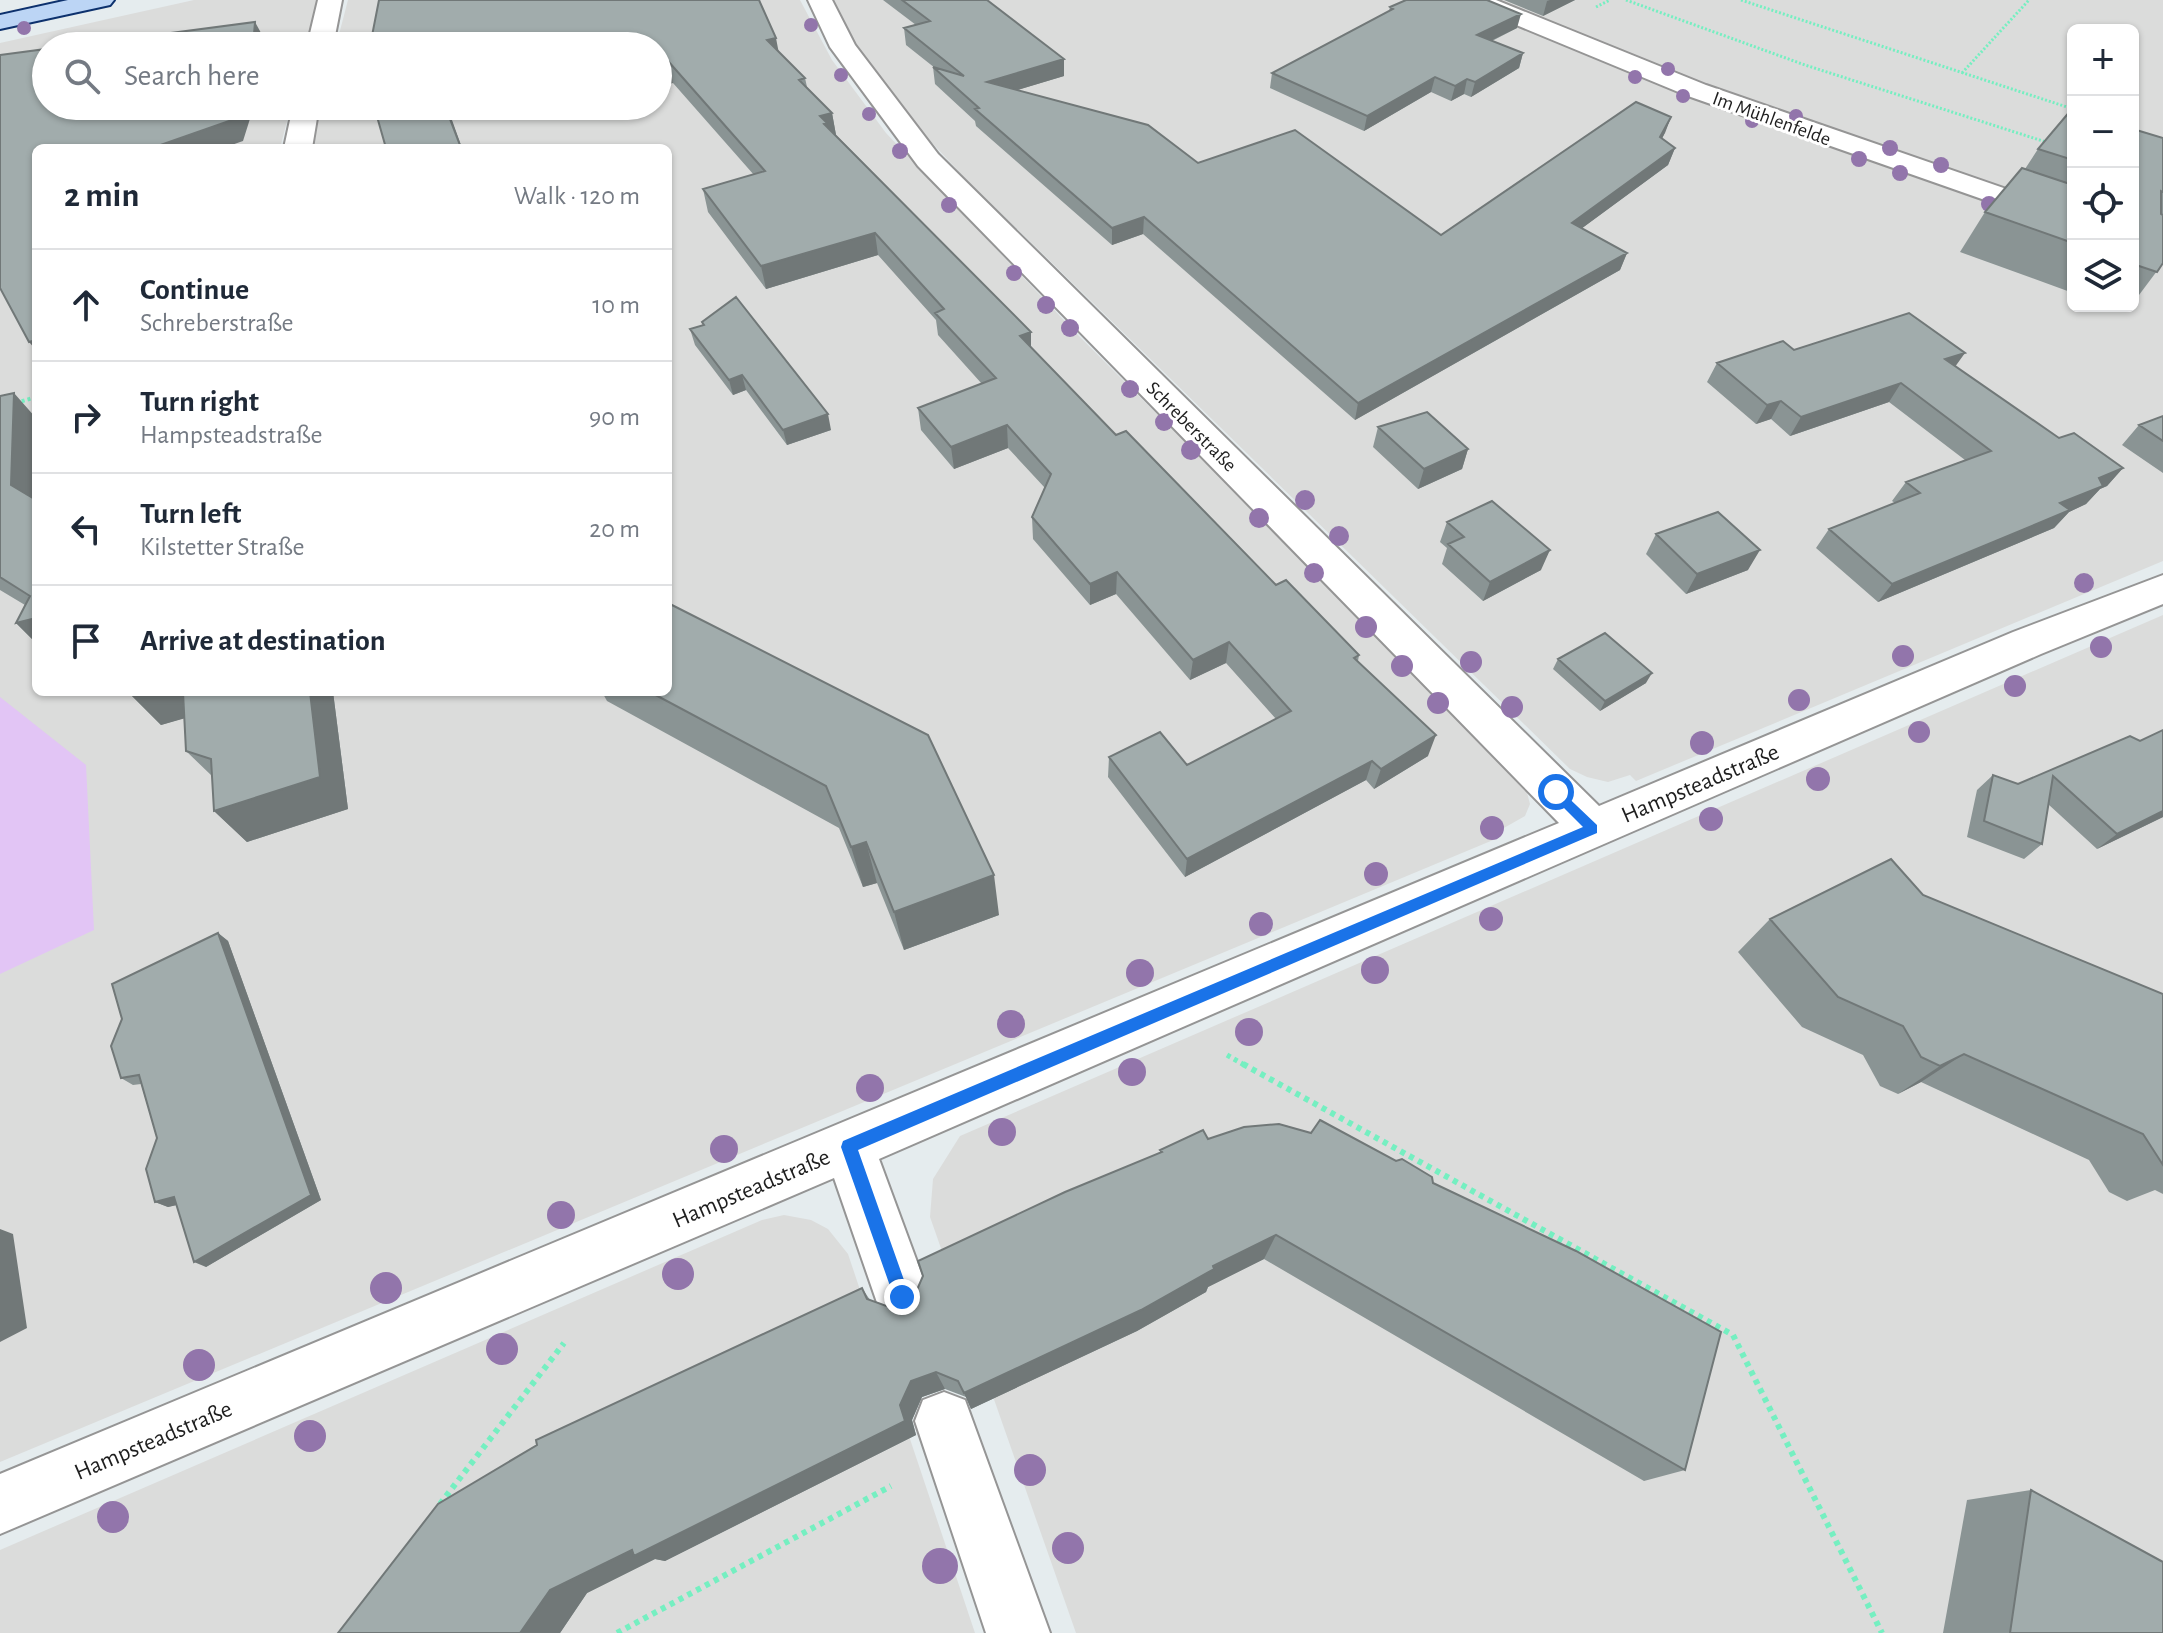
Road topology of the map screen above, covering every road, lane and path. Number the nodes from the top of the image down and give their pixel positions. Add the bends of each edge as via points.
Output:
1 (102, 0) edge
2 (330, 0) edge
3 (820, 0) edge
4 (1476, 0) edge
5 (1626, 0) edge
6 (1741, 0) edge
7 (2029, 0) edge
8 (0, 22) edge
9 (323, 32) edge
10 (1962, 73) junction
11 (2067, 107) edge
12 (303, 120) edge
13 (2051, 143) edge
14 (299, 144) edge
15 (2067, 220) edge
16 (32, 398) edge
17 (12, 405) edge
18 (2163, 589) edge
19 (1593, 829) junction
20 (1227, 1055) dead end
21 (849, 1147) junction
22 (902, 1297) dead end
23 (564, 1343) dead end
24 (944, 1421) edge
25 (891, 1486) edge
26 (0, 1504) edge
27 (438, 1507) edge
28 (617, 1633) edge
29 (1018, 1633) edge
30 (1882, 1633) edge

1 - 8 street
2 - 9 street
3 - 19 street, Schreberstraße via 843,47 928,160
4 - 15 street, Im Mühlenfelde via 1751,112
5 - 13 path via 1805,65
6 - 10 path
7 - 10 path
10 - 11 path
12 - 14 street
16 - 17 path
18 - 19 street, Hampsteadstraße
19 - 21 street, Hampsteadstraße
20 - 30 path via 1733,1335
21 - 22 street
21 - 26 street, Hampsteadstraße
23 - 27 path
24 - 29 street
25 - 28 path

